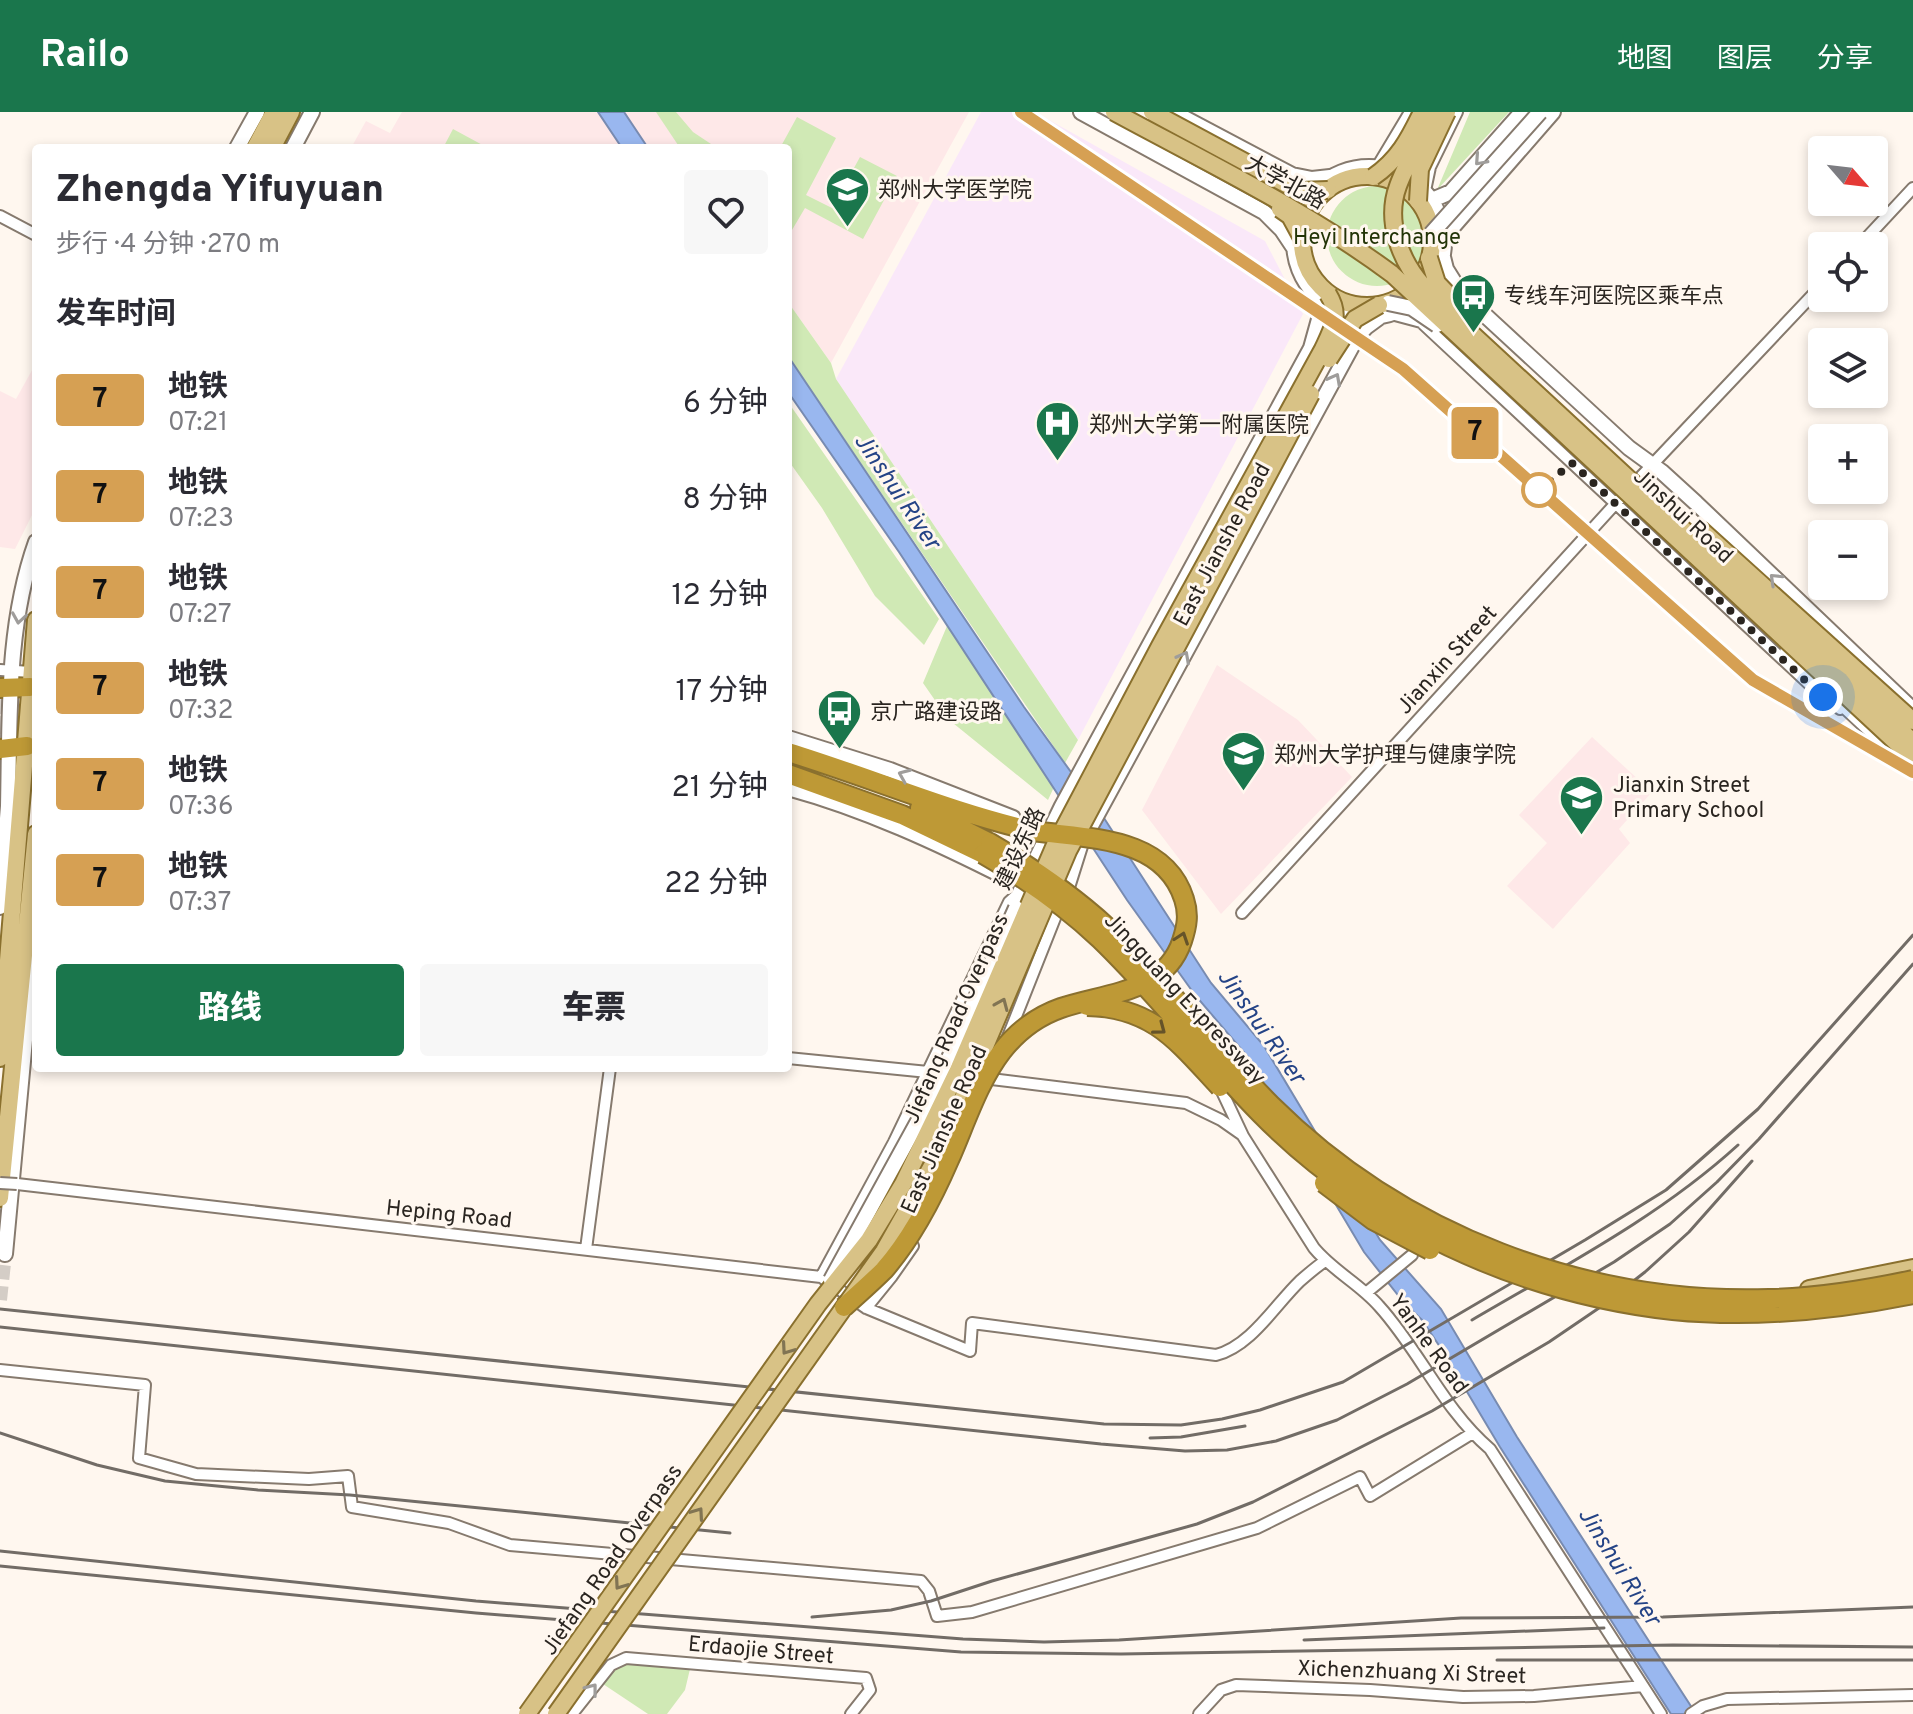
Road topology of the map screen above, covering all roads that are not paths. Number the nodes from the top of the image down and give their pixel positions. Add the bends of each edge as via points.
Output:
1 (257, 112) edge
2 (274, 112) edge
3 (291, 112) edge
4 (312, 112) edge
5 (1081, 112) edge
6 (1098, 112) edge
7 (1114, 112) edge
8 (1134, 112) edge
9 (1152, 112) edge
10 (1173, 112) edge
11 (1410, 112) edge
12 (1422, 112) edge
13 (1435, 112) edge
14 (1447, 112) edge
15 (1457, 112) edge
16 (1522, 112) edge
17 (1540, 112) edge
18 (1553, 112) edge
19 (239, 144) edge
20 (257, 144) edge
21 (274, 144) edge
22 (295, 144) edge
23 (1375, 172) junction
24 (1329, 183) junction
25 (1913, 188) edge
26 (1425, 197) junction
27 (1311, 208) junction
28 (0, 216) edge
29 (1872, 232) edge
30 (32, 233) edge
31 (1438, 236) junction
32 (1298, 243) junction
33 (1436, 258) junction
34 (1321, 294) junction
35 (1429, 300) junction
36 (1808, 301) edge
37 (1385, 310) junction
38 (1657, 468) junction
39 (1616, 503) junction
40 (32, 556) edge
41 (32, 682) edge
42 (5, 684) edge
43 (1913, 710) edge
44 (1913, 721) edge
45 (1873, 732) junction
46 (792, 739) edge
47 (1905, 742) edge
48 (14, 744) edge
49 (792, 753) edge
50 (1913, 758) edge
51 (792, 761) edge
52 (11, 769) edge
53 (792, 775) edge
54 (792, 789) edge
55 (1062, 806) joint
56 (1050, 832) junction
57 (1081, 844) junction
58 (32, 874) edge
59 (1022, 889) junction
60 (1064, 898) junction
61 (0, 907) edge
62 (1057, 913) junction
63 (1242, 913) dead end
64 (32, 965) edge
65 (1060, 1008) junction
66 (0, 1058) edge
67 (792, 1058) edge
68 (32, 1063) edge
69 (609, 1072) edge
70 (929, 1072) junction
71 (991, 1078) junction
72 (1243, 1136) junction
73 (0, 1183) edge
74 (19, 1185) junction
75 (0, 1198) edge
76 (586, 1249) junction
77 (5, 1254) dead end
78 (1412, 1255) dead end
79 (1325, 1261) junction
80 (1913, 1268) edge
81 (1508, 1271) junction
82 (821, 1277) junction
83 (1913, 1280) edge
84 (1366, 1293) junction
85 (1913, 1294) edge
86 (1739, 1300) junction
87 (818, 1304) junction
88 (844, 1307) junction
89 (866, 1308) junction
90 (0, 1370) edge
91 (1471, 1434) junction
92 (1643, 1686) junction
93 (1913, 1695) edge
94 (527, 1714) edge
95 (556, 1714) edge
96 (572, 1714) edge
97 (851, 1714) edge
98 (1199, 1714) edge
99 (1661, 1714) edge
100 (1691, 1714) edge

1 - 19 street
2 - 20 main road
3 - 21 main road
4 - 22 street
5 - 32 street via 1264,212
6 - 32 main road, bridge via 1281,210 1290,216
7 - 35 main road, 大学北路, bridge via 1334,233
8 - 27 main road, 大学北路
9 - 24 main road, bridge via 1299,191
10 - 24 street via 1292,175
11 - 23 street
12 - 23 main road, bridge via 1393,163
13 - 35 main road, bridge via 1397,186 1394,207 1397,241
14 - 26 main road, bridge via 1420,169
15 - 26 street via 1430,167
16 -> 26 street via 1451,192
17 - 31 street, bridge
18 - 31 street
23 - 24 main road
23 - 26 main road, bridge
24 - 27 main road
24 - 32 street via 1314,190 1302,207 1295,227
25 - 29 street
26 - 31 main road via 1425,213
27 - 32 main road, bridge
27 - 35 main road, 大学北路, bridge via 1358,236
28 - 30 street
31 - 33 main road
32 - 34 main road
33 - 37 main road, Jiefang Road Overpass, bridge
33 - 38 street via 1461,293
33 - 44 main road, bridge via 1437,283 1443,290
34 - 37 main road, bridge
34 - 55 street, East Jianshe Road via 1311,348
34 - 87 main road, Jiefang Road Overpass, bridge via 1336,313 1328,339 1055,845 909,1172 869,1240
35 - 47 main road, Jinshui Road, bridge
36 - 38 street, Jianxin Street
37 - 39 street via 1421,322
37 - 45 street, bridge via 1412,308 1433,321
57 -> 37 street, East Jianshe Road via 1357,337
88 -> 37 main road, Jiefang Road Overpass, bridge via 926,1181 1068,851 1337,344 1355,319
38 - 39 street, Jianxin Street
43 -> 38 street
39 - 45 street via 1823,697
39 - 63 street, Jianxin Street
40 -> 42 street
41 - 42 highway
41 - 48 main road
42 - 48 street
45 - 47 street
56 -> 46 street via 890,770
47 - 50 main road, Jinshui Road, bridge
48 - 52 main road
65 -> 49 highway, bridge via 1129,989 1160,974 1173,960 1187,911 1175,878 1157,859 1129,846 978,817
51 - 86 highway, Jingguang Expressway, bridge via 940,817 1040,874 1123,943 1291,1124 1354,1175 1426,1219 1486,1249 1618,1288
52 - 61 street
52 - 66 main road
53 - 81 highway, Jingguang Expressway, bridge via 935,829 1033,885 1098,937 1261,1114 1324,1169 1420,1231
54 - 59 street via 917,835
55 - 56 street, 建设东路
56 - 57 street
56 - 59 street, 建设东路
57 - 60 street
58 - 75 main road
59 - 62 street
59 - 70 street, East Jianshe Road via 1009,902
59 - 87 street, 建设东路, bridge via 933,1094
60 - 62 street
60 - 72 street, Yanhe Road via 1180,1015
62 - 71 street, East Jianshe Road
64 - 77 street
65 -> 81 highway, bridge via 1105,1006 1134,1012 1187,1051 1285,1151 1356,1209 1405,1238 1485,1273
65 - 88 highway, bridge via 1024,1029 999,1055 922,1213 884,1269
67 - 70 street
68 - 74 street
69 - 76 street
70 - 71 street
70 - 82 street, East Jianshe Road
71 - 72 street via 1186,1103
71 - 89 street, East Jianshe Road via 923,1228
72 - 79 street, Yanhe Road
73 - 74 street, Heping Road, bridge
74 - 76 street, Heping Road
76 - 82 street, Heping Road
78 - 84 street
79 - 84 street, Yanhe Road
79 - 89 street, Heping Road via 1244,1340 1216,1355 972,1323 970,1351
80 - 86 main road, bridge
81 - 85 highway, Jingguang Expressway, bridge via 1615,1301 1697,1312 1811,1310
82 - 89 street, Heping Road
83 - 86 highway, Jingguang Expressway, bridge via 1837,1293
84 - 91 street, Yanhe Road
87 -> 94 main road, Jiefang Road Overpass, bridge
95 -> 88 main road, Jiefang Road Overpass, bridge
90 - 91 street via 145,1385 139,1458 196,1474 348,1476 352,1507 449,1523 510,1545 921,1581 937,1616 972,1612 1218,1541 1257,1528 1360,1477 1370,1496
91 - 92 street, Yanhe Road via 1490,1449
92 - 98 street, Xichenzhuang Xi Street via 1463,1697 1236,1685 1221,1690
92 - 99 street, Yanhe Road
93 - 100 street via 1727,1699
96 -> 97 street, Erdaojie Street via 611,1665 626,1658 866,1678 870,1690

